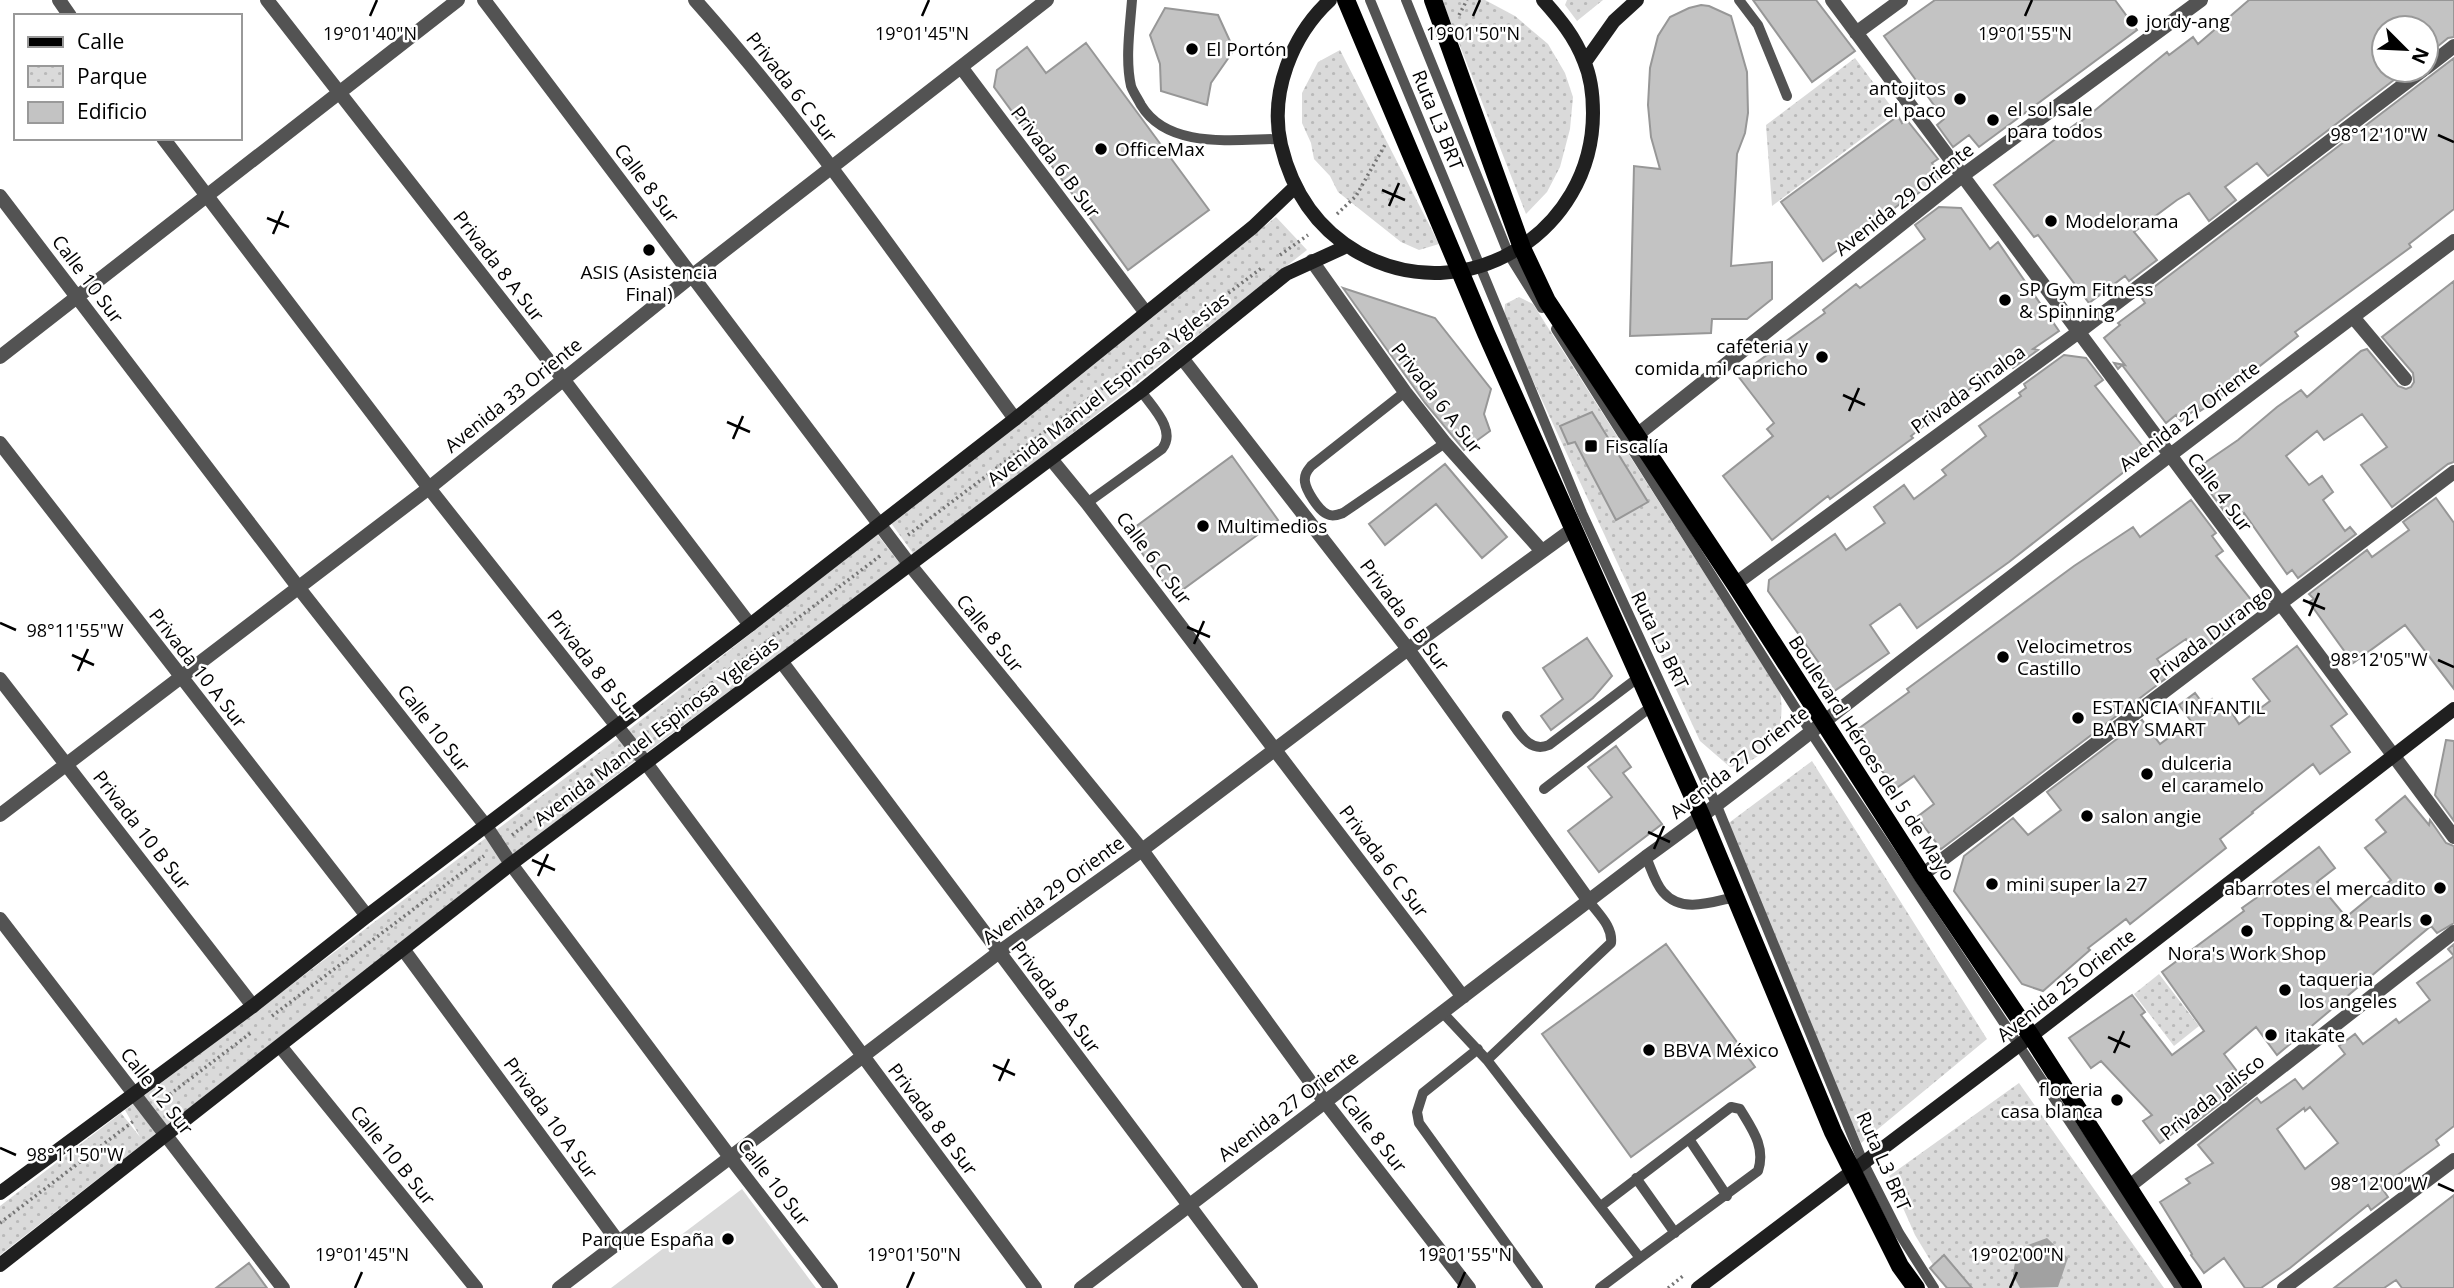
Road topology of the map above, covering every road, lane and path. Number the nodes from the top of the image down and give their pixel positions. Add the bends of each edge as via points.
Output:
1 (267, 0) edge
2 (458, 0) edge
3 (484, 0) edge
4 (695, 0) edge
5 (1047, 0) edge
6 (1132, 0) edge
7 (1330, 0) edge
8 (1346, 0) edge
9 (1370, 0) edge
10 (1406, 0) edge
11 (1433, 0) edge
12 (1467, 0) edge
13 (1543, 0) edge
14 (1637, 0) edge
15 (1740, 0) edge
16 (1832, 0) edge
17 (1901, 0) edge
18 (2201, 0) edge
19 (1454, 23) dead end
20 (1856, 33) junction
21 (2454, 46) edge
22 (2440, 57) edge
23 (1585, 62) junction
24 (961, 67) junction
25 (2404, 84) edge
26 (339, 93) junction
27 (1787, 96) dead end
28 (1388, 138) dead end
29 (1280, 139) junction
30 (165, 140) edge
31 (830, 168) junction
32 (1962, 176) junction
33 (1295, 187) junction
34 (207, 196) junction
35 (0, 197) edge
36 (1336, 216) dead end
37 (1314, 232) dead end
38 (2454, 240) edge
39 (1347, 246) junction
40 (1515, 251) junction
41 (1312, 261) junction
42 (1471, 269) junction
43 (693, 275) junction
44 (1237, 285) dead end
45 (77, 297) junction
46 (1146, 313) junction
47 (2353, 317) junction
48 (2080, 331) junction
49 (0, 357) edge
50 (1182, 358) junction
51 (563, 379) junction
52 (2404, 379) dead end
53 (1141, 391) junction
54 (1405, 392) junction
55 (1015, 419) junction
56 (1637, 435) junction
57 (0, 443) edge
58 (1445, 443) junction
59 (2168, 455) junction
60 (1051, 459) junction
61 (2454, 472) edge
62 (429, 488) junction
63 (1087, 503) junction
64 (880, 524) junction
65 (1573, 529) junction
66 (1541, 551) junction
67 (910, 565) junction
68 (1735, 584) junction
69 (299, 587) junction
70 (2280, 606) junction
71 (750, 625) junction
72 (1408, 649) junction
73 (781, 662) junction
74 (180, 677) junction
75 (1639, 677) junction
76 (0, 679) edge
77 (1653, 706) junction
78 (2454, 709) edge
79 (1507, 716) dead end
80 (617, 726) junction
81 (1817, 726) junction
82 (1275, 749) junction
83 (2392, 756) junction
84 (66, 763) junction
85 (646, 763) junction
86 (1544, 789) dead end
87 (1717, 806) junction
88 (0, 815) edge
89 (1702, 817) junction
90 (486, 826) junction
91 (2454, 837) edge
92 (1142, 850) junction
93 (1646, 857) junction
94 (511, 864) junction
95 (1922, 875) junction
96 (1735, 897) junction
97 (1589, 901) junction
98 (367, 916) junction
99 (0, 919) edge
100 (2454, 932) edge
101 (403, 949) junction
102 (998, 953) junction
103 (1463, 997) junction
104 (253, 1006) junction
105 (1443, 1013) junction
106 (2025, 1040) junction
107 (280, 1046) junction
108 (1478, 1049) junction
109 (863, 1056) junction
110 (1487, 1060) junction
111 (134, 1095) junction
112 (1325, 1102) junction
113 (167, 1135) junction
114 (1689, 1139) junction
115 (730, 1157) junction
116 (2454, 1160) edge
117 (1858, 1166) junction
118 (1636, 1178) junction
119 (2127, 1188) junction
120 (0, 1193) edge
121 (1727, 1196) junction
122 (1189, 1206) junction
123 (1601, 1206) junction
124 (1675, 1233) junction
125 (619, 1242) junction
126 (1640, 1258) junction
127 (0, 1265) edge
128 (1900, 1266) junction
129 (283, 1288) edge
130 (476, 1288) edge
131 (559, 1288) edge
132 (831, 1288) edge
133 (1035, 1288) edge
134 (1081, 1288) edge
135 (1251, 1288) edge
136 (1469, 1288) edge
137 (1538, 1288) edge
138 (1600, 1288) edge
139 (1699, 1288) edge
140 (1901, 1288) edge
141 (1916, 1288) edge
142 (1934, 1288) edge
143 (2180, 1288) edge
144 (2193, 1288) edge
145 (2284, 1288) edge

1 - 26 street, Privada 8 A Sur
2 - 26 street
3 - 43 street, Calle 8 Sur
4 - 31 street, Privada 6 C Sur
5 - 24 street, Avenida 33 Oriente
6 - 29 lane via 1131,88 1147,114 1167,130 1194,138
7 - 29 main road via 1298,40 1285,71
8 - 42 main road
9 - 42 lane, Ruta L3 BRT
10 - 40 lane
11 - 40 main road, Boulevard Héroes del 5 de Mayo
12 - 19 path
13 - 23 main road via 1566,25
14 - 23 main road via 1614,20
15 - 27 lane via 1758,25
16 - 20 street, Calle 4 Sur
17 - 20 street
18 - 32 street, Avenida 29 Oriente
20 - 32 street, Calle 4 Sur
21 - 22 street, Privada Sinaloa
23 - 40 main road via 1593,131 1585,166 1549,225
24 - 31 street, Avenida 33 Oriente
24 - 46 street, Privada 6 B Sur
25 - 48 street, Privada Sinaloa
26 - 34 street
26 - 51 street, Privada 8 A Sur
28 - 36 path via 1356,196
29 - 33 main road
30 - 34 street, Privada 8 B Sur
31 - 43 street, Avenida 33 Oriente
31 - 55 street
32 - 48 street, Calle 4 Sur
32 - 56 street, Avenida 29 Oriente
33 - 39 main road via 1317,219
33 - 46 main road, Avenida Manuel Espinosa Yglesias
34 - 45 street
34 - 62 street, Privada 8 B Sur
35 - 45 street, Calle 10 Sur
37 - 44 path
38 - 47 street, Avenida 27 Oriente
39 - 41 main road, Avenida Manuel Espinosa Yglesias
39 - 42 main road via 1402,270 1432,274
40 - 42 main road
40 - 56 main road, Boulevard Héroes del 5 de Mayo
40 - 81 lane
41 - 50 main road, Avenida Manuel Espinosa Yglesias via 1286,274
41 - 54 street, Privada 6 A Sur
42 - 65 main road via 1486,333
42 - 87 lane, Ruta L3 BRT
43 - 51 street, Avenida 33 Oriente
43 - 64 street, Calle 8 Sur
45 - 49 street
45 - 69 street, Calle 10 Sur
46 - 55 main road, Avenida Manuel Espinosa Yglesias
47 - 52 street
47 - 59 street, Avenida 27 Oriente
48 - 59 street, Calle 4 Sur
48 - 68 street, Privada Sinaloa
50 - 53 main road, Avenida Manuel Espinosa Yglesias
50 - 72 street, Privada 6 B Sur
51 - 62 street, Avenida 33 Oriente
51 - 71 street, Privada 8 A Sur
53 - 60 main road, Avenida Manuel Espinosa Yglesias
53 - 63 lane via 1165,426 1167,443
54 - 58 street, Privada 6 A Sur
54 - 58 lane via 1311,466 1305,481 1320,508 1335,516 1343,513
55 - 64 main road, Avenida Manuel Espinosa Yglesias
56 - 68 main road, Boulevard Héroes del 5 de Mayo
57 - 74 street, Privada 10 A Sur
58 - 66 street, Privada 6 A Sur
59 - 70 street, Calle 4 Sur
59 - 81 street, Avenida 27 Oriente
60 - 63 street, Calle 6 C Sur
60 - 67 main road, Avenida Manuel Espinosa Yglesias
61 - 70 street, Privada Durango
62 - 69 street, Avenida 33 Oriente
62 - 80 street, Privada 8 B Sur
63 - 82 street, Calle 6 C Sur
64 - 67 street, Calle 8 Sur
64 - 71 main road, Avenida Manuel Espinosa Yglesias
65 - 66 street, Avenida 29 Oriente
65 - 75 main road
66 - 72 street, Avenida 29 Oriente
67 - 73 main road, Avenida Manuel Espinosa Yglesias
67 - 92 street, Calle 8 Sur
68 - 81 main road, Boulevard Héroes del 5 de Mayo
69 - 74 street, Avenida 33 Oriente
69 - 90 street, Calle 10 Sur
70 - 83 street, Calle 4 Sur
70 - 95 street, Privada Durango
71 - 80 main road, Avenida Manuel Espinosa Yglesias
72 - 82 street, Avenida 29 Oriente
72 - 97 street, Privada 6 B Sur
73 - 85 main road, Avenida Manuel Espinosa Yglesias
73 - 102 street, Privada 8 A Sur
74 - 84 street, Avenida 33 Oriente
74 - 98 street, Privada 10 A Sur
75 - 77 main road
75 - 79 lane via 1542,748 1527,742
76 - 84 street, Privada 10 B Sur
77 - 86 lane
77 - 89 main road
78 - 83 main road, Avenida 25 Oriente
80 - 85 street, Privada 8 B Sur
80 - 90 main road, Avenida Manuel Espinosa Yglesias
81 - 87 street, Avenida 27 Oriente
81 - 95 main road, Boulevard Héroes del 5 de Mayo
81 - 106 lane
82 - 92 street, Avenida 29 Oriente
82 - 103 street, Privada 6 C Sur
83 - 91 street, Calle 4 Sur
83 - 106 main road, Avenida 25 Oriente
84 - 88 street, Avenida 33 Oriente
84 - 104 street, Privada 10 B Sur
85 - 94 main road, Avenida Manuel Espinosa Yglesias
85 - 109 street, Privada 8 B Sur
87 - 89 street, Avenida 27 Oriente
87 - 117 lane, Ruta L3 BRT
89 - 93 street, Avenida 27 Oriente
89 - 96 main road
90 - 94 street, Calle 10 Sur
90 - 98 main road, Avenida Manuel Espinosa Yglesias
92 - 102 street, Avenida 29 Oriente
92 - 112 street, Calle 8 Sur
93 - 96 lane via 1662,891 1671,899 1698,905
93 - 97 street, Avenida 27 Oriente
94 - 101 main road, Avenida Manuel Espinosa Yglesias
94 - 115 street, Calle 10 Sur
95 - 106 main road, Boulevard Héroes del 5 de Mayo
96 - 117 main road via 1833,1132
97 - 103 street, Avenida 27 Oriente
97 - 110 lane via 1609,927 1611,943
98 - 104 main road, Avenida Manuel Espinosa Yglesias
99 - 111 street, Calle 12 Sur
100 - 119 street, Privada Jalisco
101 - 107 main road, Avenida Manuel Espinosa Yglesias
101 - 125 street, Privada 10 A Sur
102 - 109 street, Avenida 29 Oriente
102 - 122 street, Privada 8 A Sur
103 - 105 street, Avenida 27 Oriente
104 - 111 main road, Avenida Manuel Espinosa Yglesias
105 - 108 lane
105 - 112 street, Avenida 27 Oriente
106 - 117 main road, Avenida 25 Oriente
106 - 119 main road, Boulevard Héroes del 5 de Mayo
106 - 143 lane
107 - 113 main road, Avenida Manuel Espinosa Yglesias
107 - 130 street, Calle 10 B Sur
108 - 110 lane
108 - 137 lane via 1423,1093 1419,1123
109 - 115 street, Avenida 29 Oriente
109 - 133 street, Privada 8 B Sur
110 - 123 lane
111 - 113 street, Calle 12 Sur
111 - 120 main road, Avenida Manuel Espinosa Yglesias
112 - 122 street, Avenida 27 Oriente
112 - 136 street, Calle 8 Sur
113 - 127 main road, Avenida Manuel Espinosa Yglesias
113 - 129 street, Calle 12 Sur
114 - 118 lane
114 - 121 lane
114 - 121 lane via 1731,1107 1740,1109 1763,1157 1758,1171
115 - 125 street, Avenida 29 Oriente
115 - 132 street, Calle 10 Sur
116 - 145 street
117 - 128 main road
117 - 139 main road, Avenida 25 Oriente
117 - 142 lane, Ruta L3 BRT
118 - 123 lane
118 - 124 lane
119 - 144 main road, Boulevard Héroes del 5 de Mayo
121 - 124 lane
122 - 134 street, Avenida 27 Oriente
122 - 135 street, Privada 8 A Sur
123 - 126 lane
124 - 126 lane
125 - 131 street, Avenida 29 Oriente
126 - 138 lane
128 - 140 main road
128 - 141 main road

